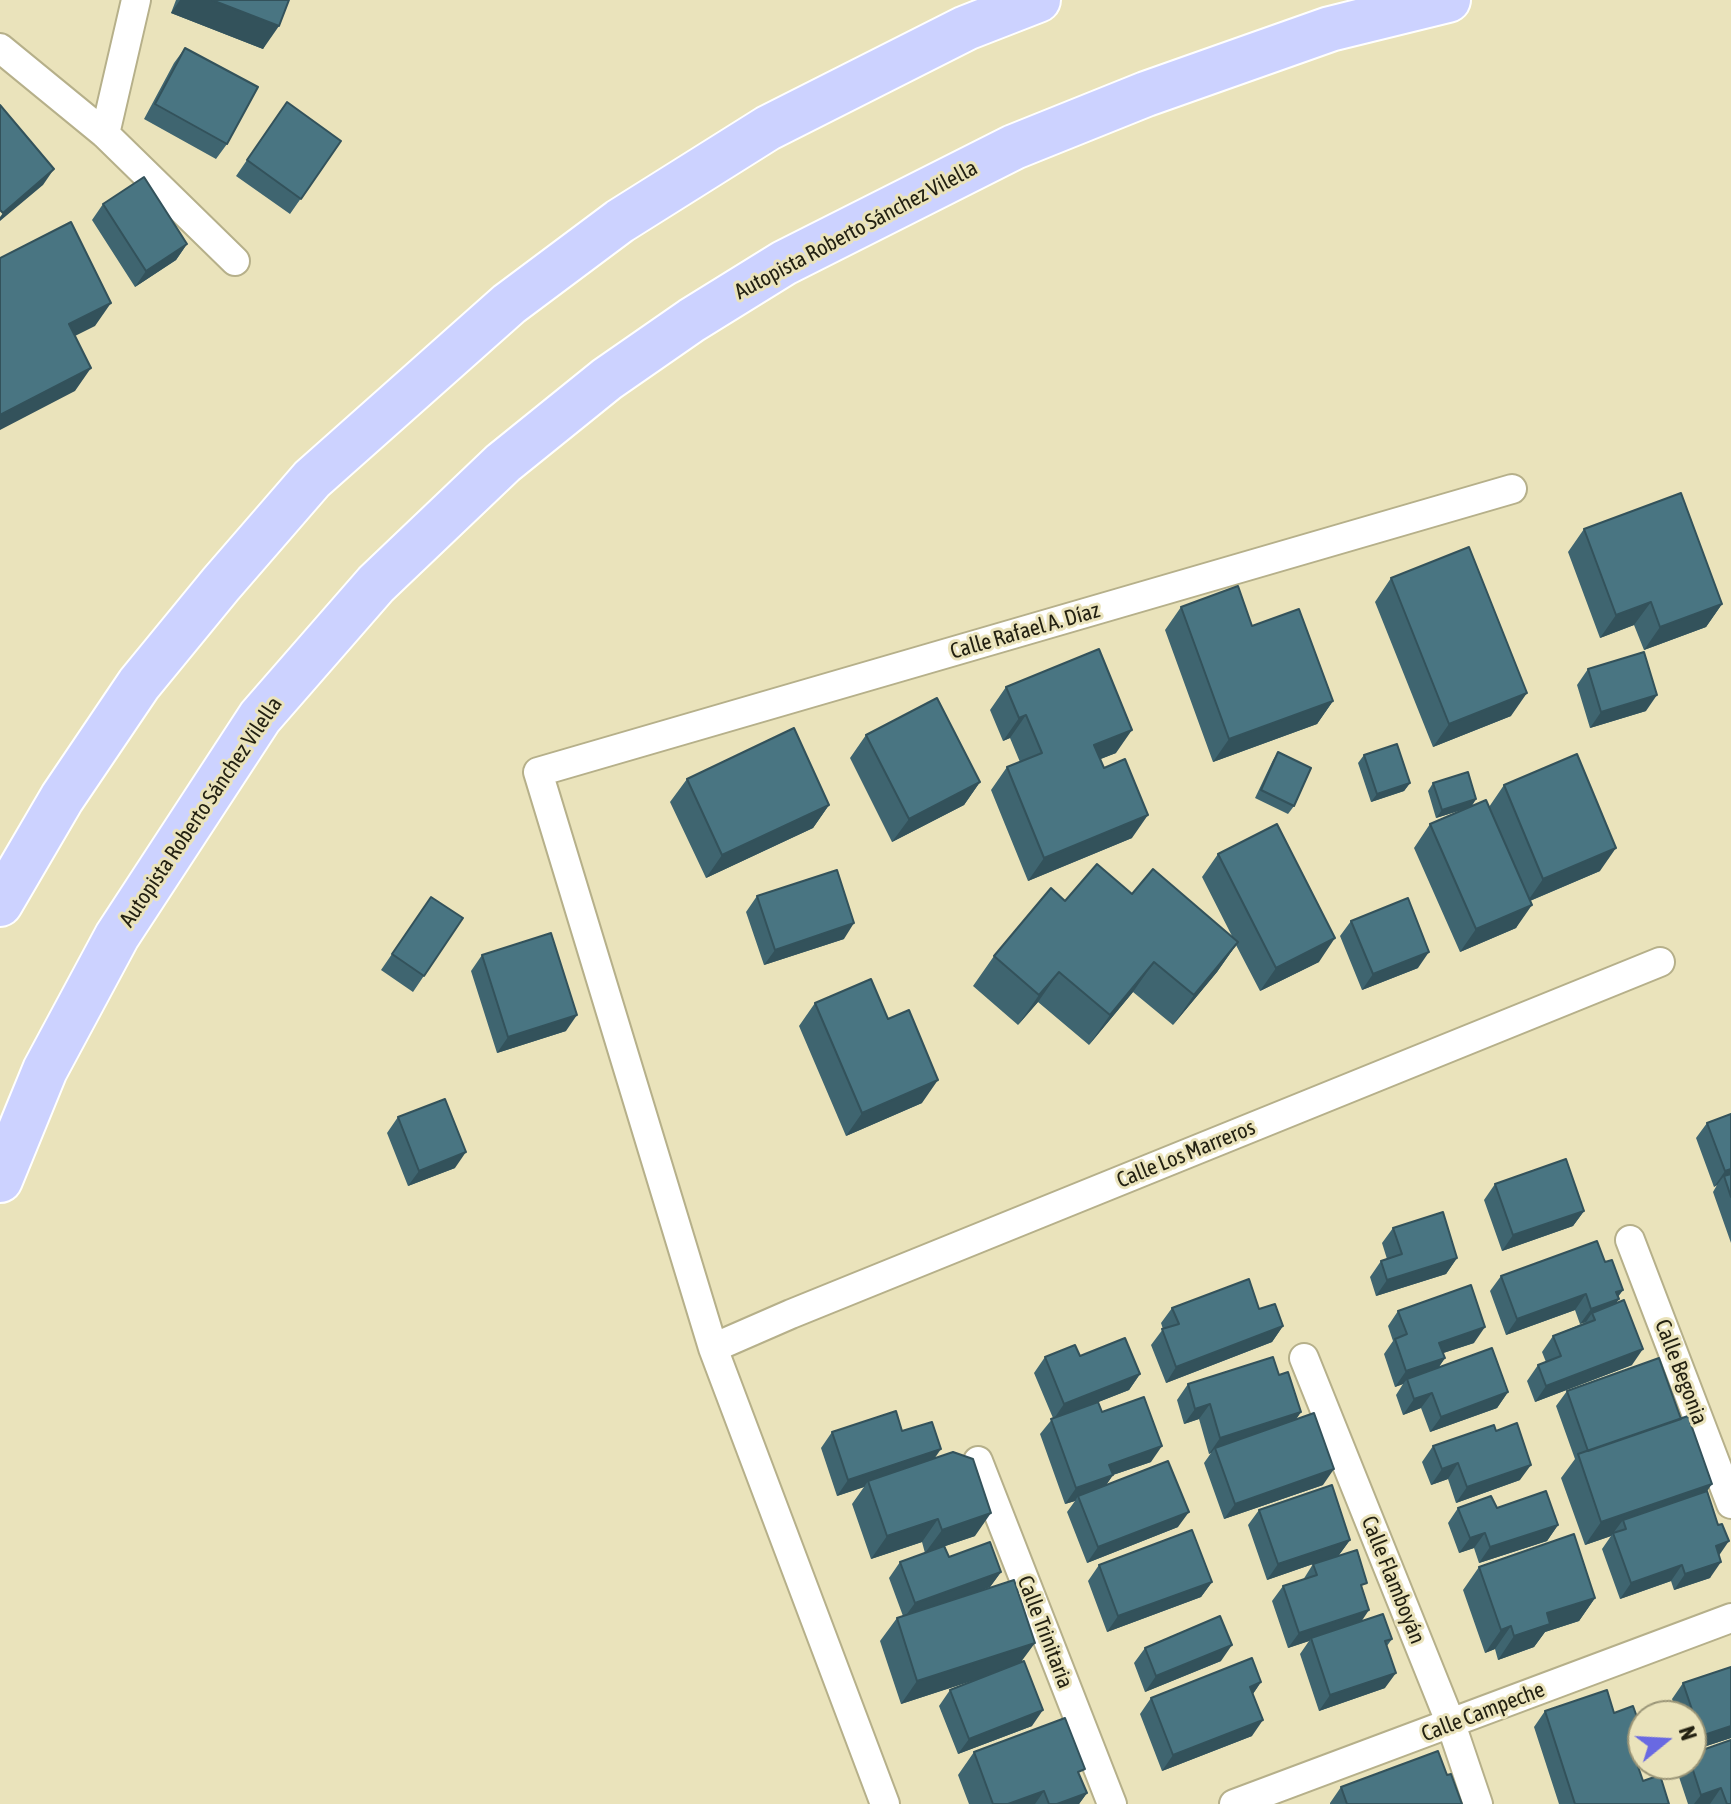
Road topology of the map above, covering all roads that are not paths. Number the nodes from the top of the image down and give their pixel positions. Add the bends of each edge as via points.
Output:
1 (136, 0) edge
2 (1038, 0) edge
3 (1448, 0) edge
4 (0, 48) edge
5 (105, 134) junction
6 (235, 261) dead end
7 (1512, 489) dead end
8 (0, 904) edge
9 (1660, 962) dead end
10 (0, 1180) edge
11 (1630, 1240) dead end
12 (713, 1348) junction
13 (1304, 1358) dead end
14 (978, 1461) dead end
15 (1731, 1504) edge
16 (1731, 1618) edge
17 (1451, 1724) junction
18 (885, 1804) edge
19 (1112, 1804) edge
20 (1234, 1804) edge
21 (1478, 1804) edge

1 - 5 street
2 - 8 highway via 966,28 768,128 620,221 509,304 312,479 221,584 139,684 62,798
3 - 10 highway, Autopista Roberto Sánchez Vilella via 1330,29 1014,147 784,263 607,379 515,453 376,584 260,717 117,936 45,1070
4 - 5 street
5 - 6 street
7 - 12 street, Calle Rafael A. Díaz via 538,772
9 - 12 street, Calle Los Marreros
11 - 15 street, Calle Begonia
12 - 18 street
13 - 17 street, Calle Flamboyán
14 - 19 street, Calle Trinitaria
16 - 17 street, Calle Campeche
17 - 20 street, Calle Campeche
17 - 21 street, Calle Flamboyán

